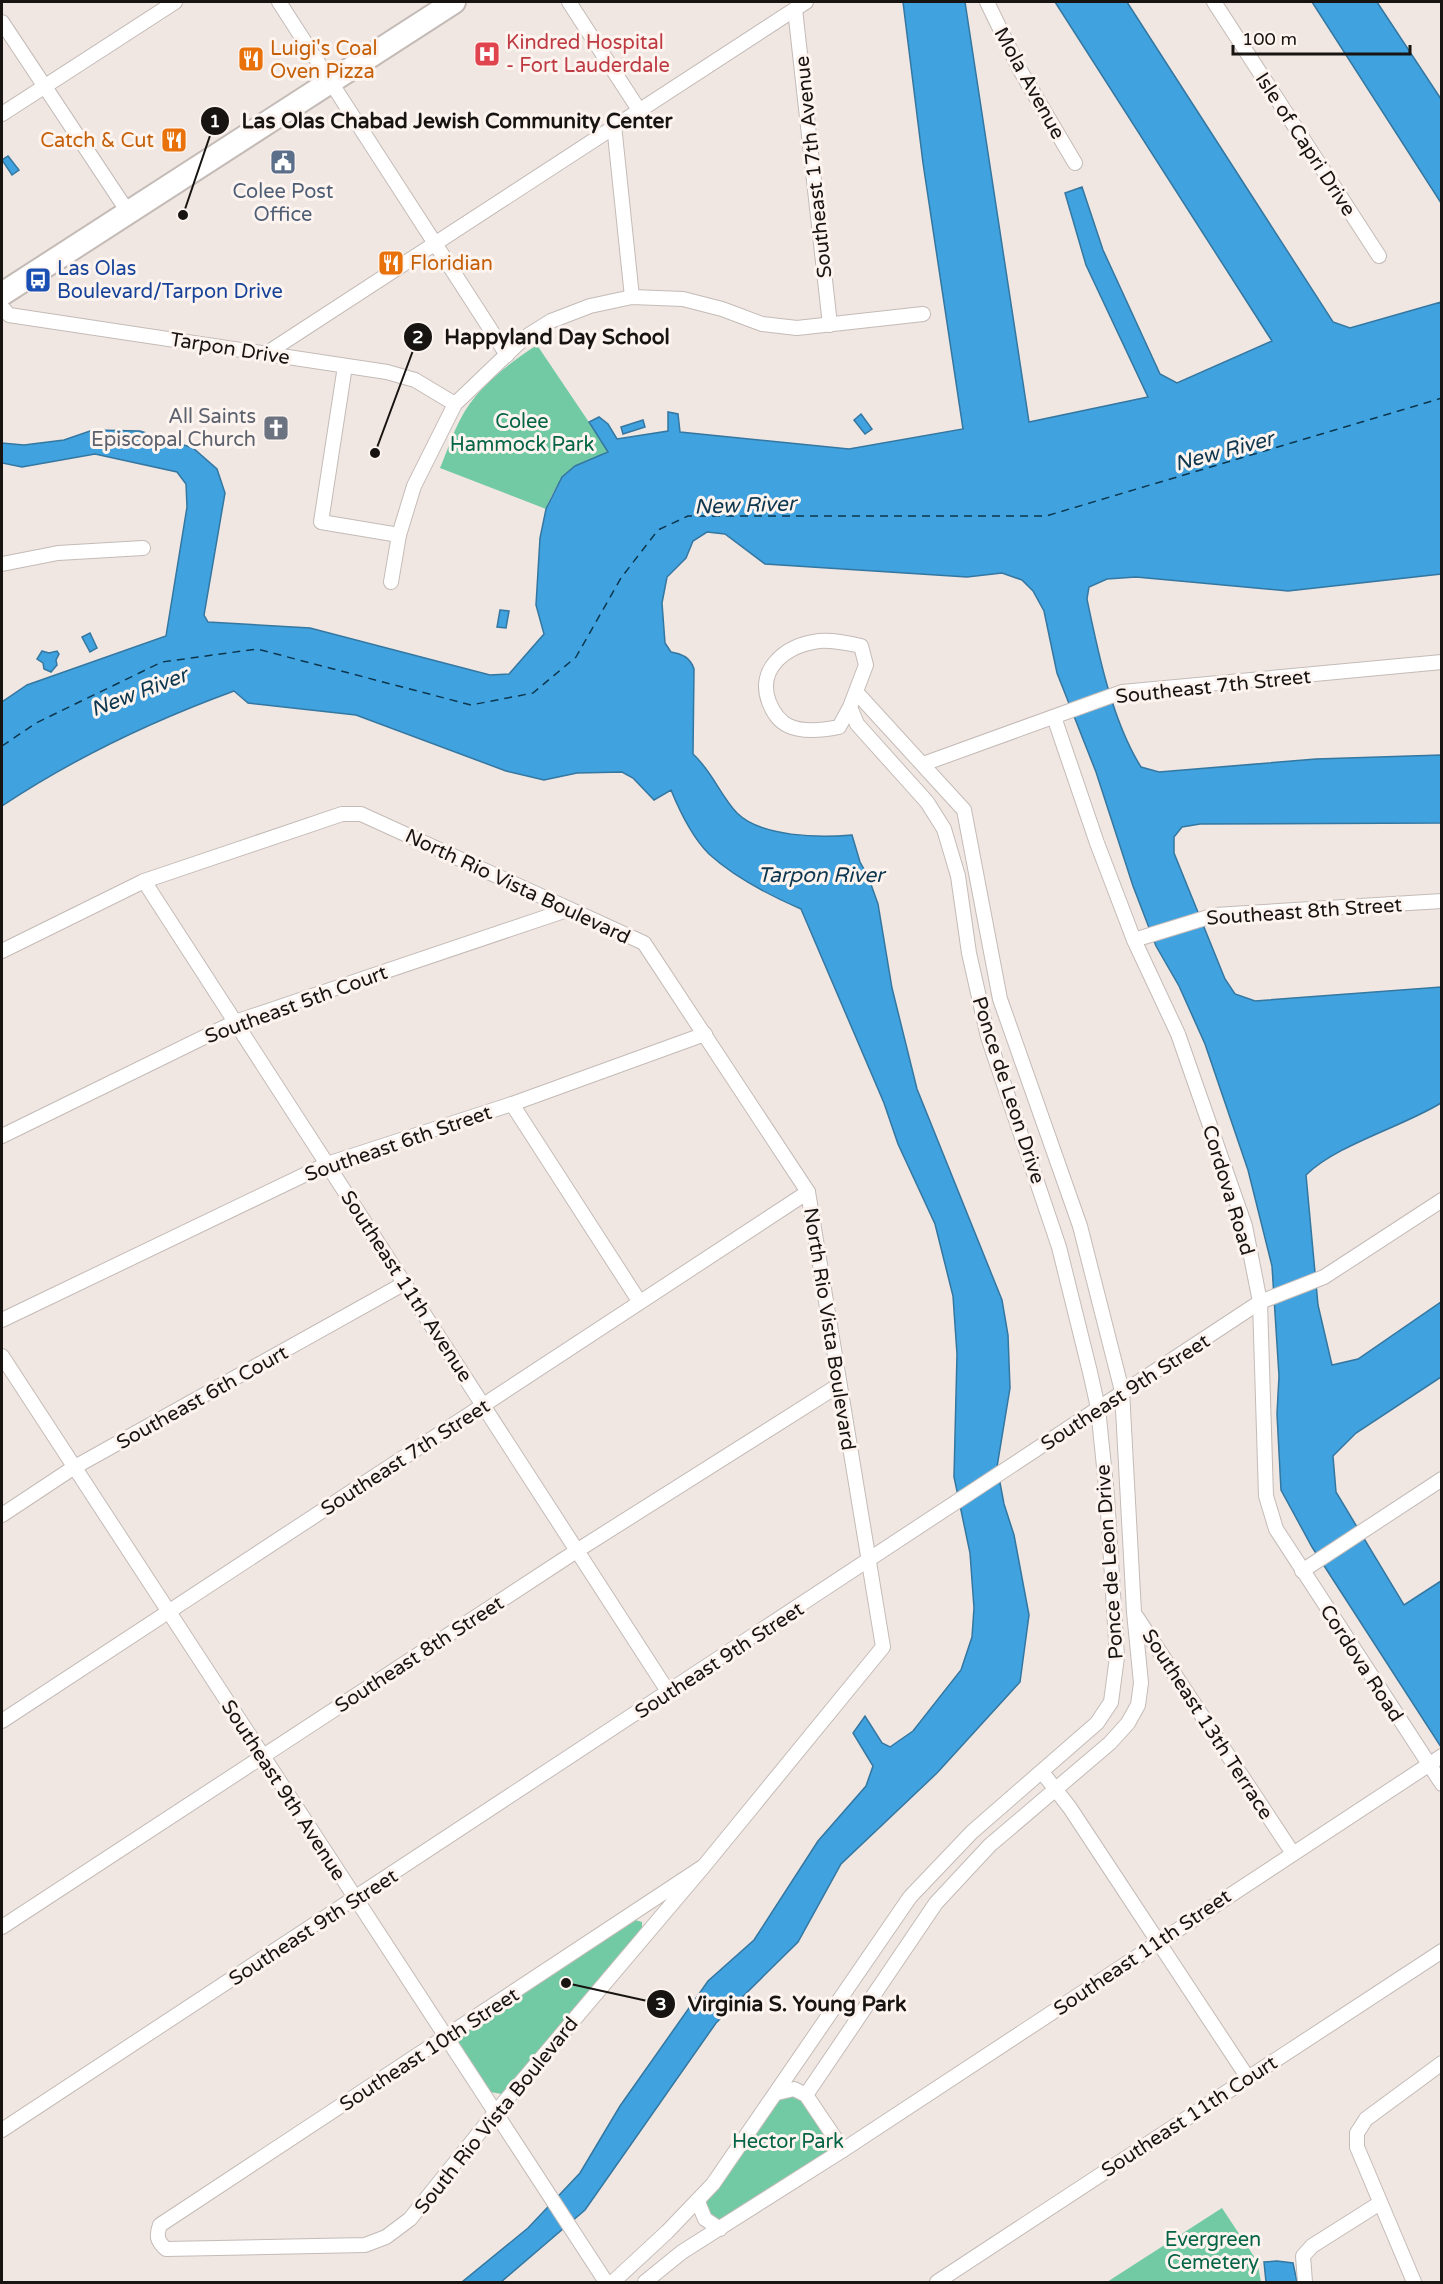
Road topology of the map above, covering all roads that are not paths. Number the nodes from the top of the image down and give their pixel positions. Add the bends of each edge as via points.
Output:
1 (175, 2) edge
2 (279, 2) edge
3 (454, 2) edge
4 (569, 2) edge
5 (987, 2) edge
6 (1214, 2) edge
7 (801, 5) edge
8 (2, 22) edge
9 (331, 82) junction
10 (44, 87) junction
11 (639, 110) junction
12 (2, 114) edge
13 (614, 125) junction
14 (1075, 163) dead end
15 (128, 212) junction
16 (435, 242) junction
17 (1379, 256) dead end
18 (2, 294) edge
19 (632, 297) junction
20 (2, 307) edge
21 (923, 314) dead end
22 (830, 325) junction
23 (267, 353) junction
24 (507, 355) junction
25 (345, 366) junction
26 (455, 404) junction
27 (399, 535) junction
28 (143, 548) dead end
29 (2, 564) edge
30 (391, 582) dead end
31 (1442, 662) edge
32 (857, 693) junction
33 (850, 707) junction
34 (1060, 715) junction
35 (923, 764) junction
36 (144, 881) junction
37 (1442, 901) edge
38 (567, 910) junction
39 (1134, 940) junction
40 (2, 951) edge
41 (235, 1022) junction
42 (705, 1034) junction
43 (512, 1104) junction
44 (2, 1136) edge
45 (327, 1164) junction
46 (808, 1192) junction
47 (1442, 1200) edge
48 (405, 1284) junction
49 (639, 1301) junction
50 (1260, 1302) junction
51 (2, 1320) edge
52 (2, 1356) edge
53 (839, 1384) junction
54 (1122, 1391) junction
55 (485, 1404) junction
56 (1098, 1408) junction
57 (73, 1468) junction
58 (1442, 1479) edge
59 (2, 1515) edge
60 (578, 1550) junction
61 (868, 1562) junction
62 (1302, 1571) junction
63 (1116, 1607) junction
64 (168, 1612) junction
65 (1134, 1612) junction
66 (669, 1693) junction
67 (2, 1721) edge
68 (262, 1756) junction
69 (1441, 1756) edge
70 (1428, 1765) junction
71 (1042, 1772) junction
72 (1442, 1784) edge
73 (1055, 1791) junction
74 (1292, 1852) junction
75 (704, 1866) junction
76 (355, 1900) junction
77 (634, 1913) junction
78 (2, 1927) edge
79 (648, 1932) junction
80 (1158, 1941) junction
81 (1442, 1951) edge
82 (446, 2038) junction
83 (1442, 2063) edge
84 (793, 2068) junction
85 (1248, 2078) junction
86 (816, 2080) junction
87 (777, 2092) junction
88 (806, 2095) junction
89 (495, 2113) junction
90 (2, 2130) edge
91 (843, 2150) junction
92 (698, 2202) junction
93 (1380, 2203) junction
94 (720, 2229) junction
95 (157, 2234) joint
96 (606, 2283) edge
97 (612, 2283) edge
98 (645, 2283) edge
99 (937, 2283) edge
100 (1305, 2283) edge
101 (1414, 2283) edge

1 - 10 street
2 - 9 street
3 - 9 main road
4 - 11 street
5 - 14 street, Mola Avenue via 1020,70
6 - 17 street, Isle of Capri Drive
7 - 11 street
7 - 22 street, Southeast 17th Avenue
8 - 10 street
9 - 15 main road
9 - 16 street
10 - 12 street
10 - 15 street
11 - 13 street
13 - 16 street
13 - 19 street
15 - 18 main road
16 - 23 street
16 - 24 street
19 - 22 street via 683,299 762,324 797,328
19 - 24 street via 590,306 551,321 524,338
20 - 23 street, Tarpon Drive via 9,315
21 - 22 street
23 - 25 street, Tarpon Drive
24 - 26 street
25 - 26 street, Tarpon Drive via 415,380
25 - 27 street via 321,522
26 - 27 street via 414,486
27 - 30 street
28 - 29 street via 58,553
31 - 34 street, Southeast 7th Street via 1122,692
32 - 33 street
32 - 33 street via 866,665 861,646 818,641 786,652 769,668 764,689 774,716 789,727 819,731 839,727
32 - 35 street, Ponce de Leon Drive
33 - 56 street, Ponce de Leon Drive via 857,724 927,802 944,829 958,876 969,953 988,1037 1059,1247
34 - 35 street, Southeast 7th Street
34 - 39 street, Cordova Road via 1097,843
35 - 54 street, Ponce de Leon Drive via 964,810 1000,999 1080,1226
36 - 38 street, North Rio Vista Boulevard via 342,814 361,814
36 - 40 street, North Rio Vista Boulevard
36 - 41 street, Southeast 11th Avenue
37 - 39 street, Southeast 8th Street via 1202,917
38 - 41 street, Southeast 5th Court
38 - 42 street, North Rio Vista Boulevard via 644,943
39 - 50 street, Cordova Road via 1178,1034 1245,1226
41 - 44 street, Southeast 5th Court
41 - 45 street, Southeast 11th Avenue
42 - 43 street, Southeast 6th Street
42 - 46 street, North Rio Vista Boulevard
43 - 45 street, Southeast 6th Street
43 - 49 street
45 - 48 street, Southeast 11th Avenue
45 - 51 street, Southeast 6th Street
46 - 49 street, Southeast 7th Street
46 - 53 street, North Rio Vista Boulevard
47 - 50 street, Southeast 9th Street via 1324,1277
48 - 55 street, Southeast 11th Avenue
48 - 57 street, Southeast 6th Court
49 - 55 street, Southeast 7th Street
50 - 54 street, Southeast 9th Street
50 - 62 street, Cordova Road via 1266,1496 1276,1529
52 - 57 street, Southeast 9th Avenue
53 - 60 street, Southeast 8th Street
53 - 61 street, North Rio Vista Boulevard
54 - 56 street, Southeast 9th Street
54 - 65 street, Ponce de Leon Drive
55 - 60 street, Southeast 11th Avenue
55 - 64 street, Southeast 7th Street
56 - 61 street, Southeast 9th Street
56 - 63 street, Ponce de Leon Drive
57 - 59 street, Southeast 6th Court
57 - 64 street, Southeast 9th Avenue
58 - 62 street
60 - 66 street, Southeast 11th Avenue
60 - 68 street, Southeast 8th Street
61 - 66 street, Southeast 9th Street
61 - 75 street, South Rio Vista Boulevard via 883,1647
62 - 70 street, Cordova Road
63 - 65 street, Southeast 13th Terrace
63 - 71 street, Ponce de Leon Drive via 1117,1657 1111,1702 1097,1723
64 - 67 street, Southeast 7th Street
64 - 68 street, Southeast 9th Avenue
65 - 73 street, Ponce de Leon Drive via 1141,1683 1138,1705 1110,1743
65 - 74 street, Southeast 13th Terrace
66 - 76 street, Southeast 9th Street
68 - 76 street, Southeast 9th Avenue
68 - 78 street, Southeast 8th Street
69 - 70 street, Southeast 11th Street
70 - 72 street, Cordova Road
70 - 74 street, Southeast 11th Street
71 - 73 street
71 - 84 street, Ponce de Leon Drive via 972,1832 910,1897
73 - 80 street
73 - 86 street, Ponce de Leon Drive via 990,1845 936,1903
74 - 80 street, Southeast 11th Street
75 - 77 street, Southeast 10th Street
75 - 79 street, South Rio Vista Boulevard
76 - 82 street, Southeast 9th Avenue
76 - 90 street, Southeast 9th Street
77 - 79 street
77 - 82 street, Southeast 10th Street
79 - 89 street, South Rio Vista Boulevard
80 - 85 street
80 - 91 street, Southeast 11th Street
81 - 85 street, Southeast 11th Court
82 - 89 street, Southeast 9th Avenue
82 - 95 street, Southeast 10th Street via 160,2225
83 - 93 street via 1366,2119 1357,2133 1357,2147
84 - 86 street via 802,2078
84 - 87 street, Ponce de Leon Drive
85 - 99 street, Southeast 11th Court
86 - 88 street, Ponce de Leon Drive
87 - 88 street via 794,2089
87 - 92 street, Ponce de Leon Drive
88 - 91 street
89 - 95 street, South Rio Vista Boulevard via 410,2219 386,2237 365,2245 166,2249
89 - 96 street, Southeast 9th Avenue
91 - 94 street, Southeast 11th Street
92 - 94 street via 705,2219
92 - 97 street, Ponce de Leon Drive
93 - 100 street via 1312,2246 1303,2256
93 - 101 street
94 - 98 street, Southeast 11th Street via 682,2252

